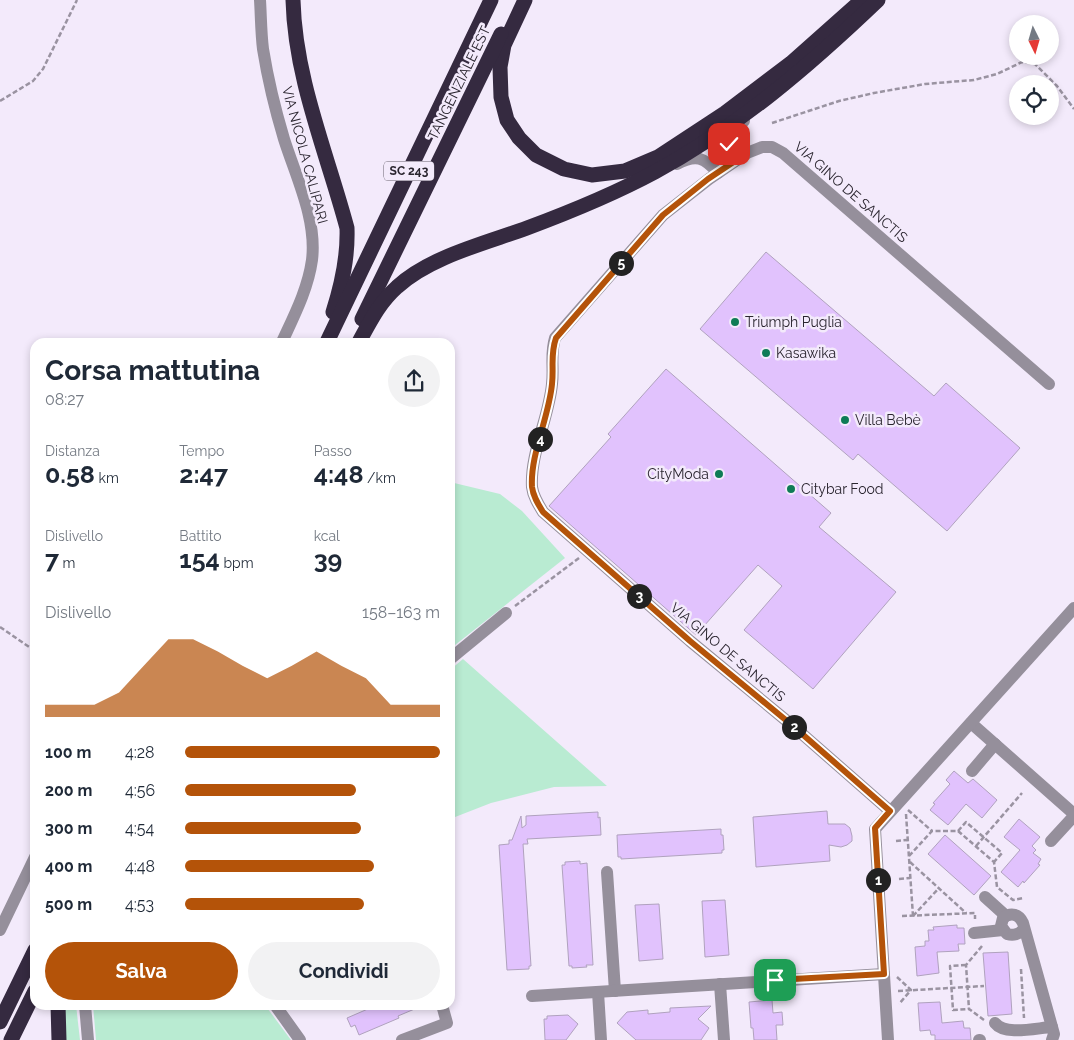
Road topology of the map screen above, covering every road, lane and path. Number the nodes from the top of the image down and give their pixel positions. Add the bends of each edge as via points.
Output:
1 (77, 0) edge
2 (260, 0) edge
3 (293, 0) edge
4 (491, 0) edge
5 (517, 0) edge
6 (525, 0) edge
7 (862, 0) edge
8 (878, 0) edge
9 (766, 98) junction
10 (0, 101) edge
11 (1074, 109) edge
12 (772, 123) dead end
13 (735, 161) junction
14 (654, 172) junction
15 (718, 173) junction
16 (284, 338) edge
17 (321, 338) edge
18 (329, 338) edge
19 (352, 338) edge
20 (361, 338) edge
21 (1049, 384) dead end
22 (588, 551) junction
23 (1074, 608) edge
24 (506, 614) joint
25 (0, 627) edge
26 (30, 648) edge
27 (455, 655) edge
28 (971, 723) junction
29 (995, 744) junction
30 (972, 771) dead end
31 (1022, 793) dead end
32 (890, 811) junction
33 (1074, 815) edge
34 (958, 830) junction
35 (932, 831) junction
36 (984, 837) junction
37 (908, 840) junction
38 (896, 841) dead end
39 (1051, 841) dead end
40 (976, 846) junction
41 (909, 856) junction
42 (910, 862) junction
43 (994, 862) junction
44 (30, 867) edge
45 (607, 872) dead end
46 (910, 878) junction
47 (899, 879) dead end
48 (939, 888) junction
49 (985, 897) dead end
50 (1023, 898) dead end
51 (966, 913) junction
52 (902, 916) dead end
53 (913, 916) junction
54 (1006, 916) junction
55 (975, 920) dead end
56 (0, 930) edge
57 (1003, 930) junction
58 (1024, 930) junction
59 (974, 934) dead end
60 (986, 940) dead end
61 (30, 960) edge
62 (1021, 960) dead end
63 (966, 965) junction
64 (890, 975) junction
65 (720, 984) junction
66 (984, 986) dead end
67 (968, 987) junction
68 (952, 988) junction
69 (911, 990) junction
70 (615, 991) junction
71 (897, 991) dead end
72 (598, 992) junction
73 (532, 996) dead end
74 (30, 1001) edge
75 (898, 1005) dead end
76 (970, 1009) junction
77 (58, 1010) edge
78 (85, 1010) edge
79 (279, 1010) edge
80 (443, 1010) edge
81 (0, 1022) edge
82 (990, 1022) joint
83 (1025, 1023) dead end
84 (1052, 1027) junction
85 (11, 1040) edge
86 (59, 1040) edge
87 (88, 1040) edge
88 (300, 1040) edge
89 (402, 1040) edge
90 (601, 1040) edge
91 (724, 1040) edge
92 (888, 1040) edge
93 (1052, 1040) edge

1 - 10 path via 43,69 33,81
2 - 16 street, VIA NICOLA CALIPARI via 263,48 271,90 304,198 312,240 307,284
3 - 17 highway via 301,67 311,113 347,228 345,270 333,312
4 - 18 highway, TANGENZIALE EST / SC 243
5 - 19 highway, TANGENZIALE EST
6 - 7 highway via 504,45 500,67 501,97 507,120 536,155 564,169 592,175 625,171 650,160 710,123 791,63
8 - 9 highway via 832,44
9 - 13 street via 761,110 731,134 730,152
9 - 14 highway via 710,138
11 - 12 path via 1035,64 1022,62 974,80 874,93
13 - 15 street, VIA GINO DE SANCTIS
13 - 21 street, VIA GINO DE SANCTIS via 762,147 772,147 783,153
14 - 15 street via 664,172 681,162 701,158
14 - 20 highway via 563,215 436,261 413,274 386,297
15 - 22 street, VIA GINO DE SANCTIS via 663,215 556,338 552,349 552,383 532,489 543,512
22 - 24 path
22 - 32 street, VIA GINO DE SANCTIS
23 - 28 street
24 - 27 street
25 - 26 path
28 - 29 street
28 - 32 street
29 - 30 street
29 - 33 street
31 - 36 path
32 - 64 street via 875,828
33 - 39 street
34 - 35 path
34 - 36 path via 966,822
34 - 40 path
35 - 37 path via 906,808
35 - 41 path
36 - 40 path
36 - 43 path via 1002,853
37 - 38 path
37 - 41 path
40 - 43 path
41 - 42 path
42 - 46 path
42 - 48 path
43 - 50 path via 997,887 1013,900
44 - 56 street
45 - 70 street
46 - 47 path
46 - 53 path
48 - 51 path
48 - 53 path
49 - 54 street
51 - 53 path
51 - 55 path via 975,913
52 - 53 path
54 - 57 street via 1001,923
54 - 58 street via 1020,917
57 - 58 street via 1012,935
57 - 59 street
58 - 84 street
60 - 63 path
61 - 81 highway
62 - 83 path
63 - 67 path
63 - 68 path via 950,966
64 - 65 street
64 - 69 path
64 - 92 street
65 - 70 street
65 - 91 street
66 - 67 path
67 - 68 path
67 - 76 path
68 - 69 path
68 - 76 path via 953,1010
69 - 71 path
69 - 75 path
70 - 72 street
72 - 73 street
72 - 90 street
74 - 85 highway
76 - 82 path
77 - 86 highway
78 - 87 street
79 - 88 street
80 - 89 street via 447,1023
82 - 84 street via 1008,1030
84 - 93 street

